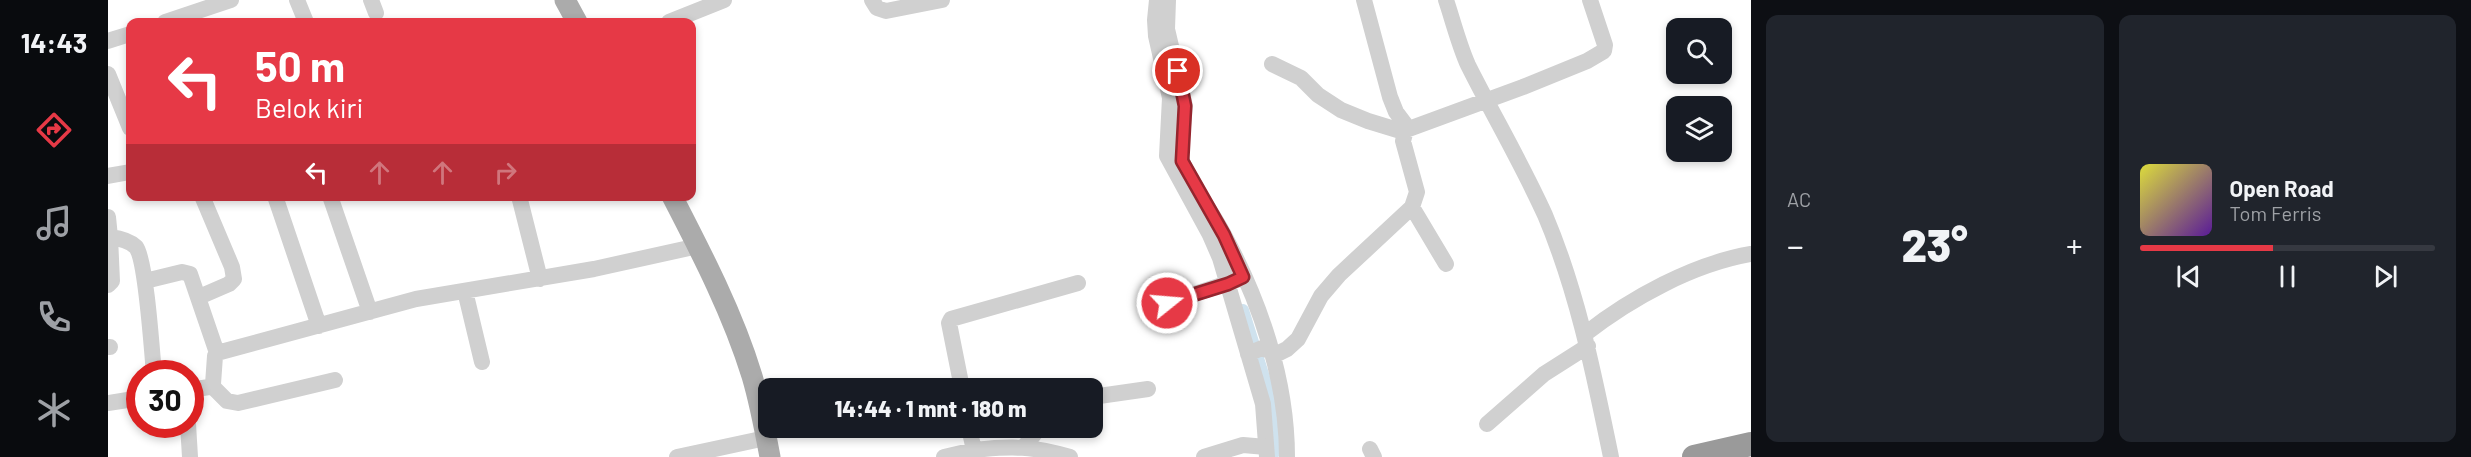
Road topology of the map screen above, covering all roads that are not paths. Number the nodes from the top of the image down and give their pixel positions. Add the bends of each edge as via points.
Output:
1 (231, 0) edge
2 (297, 0) edge
3 (565, 0) edge
4 (724, 0) edge
5 (872, 0) edge
6 (942, 0) edge
7 (1157, 0) edge
8 (1168, 0) edge
9 (1364, 0) edge
10 (1446, 0) edge
11 (1590, 0) edge
12 (202, 17) edge
13 (304, 18) edge
14 (575, 18) edge
15 (679, 18) edge
16 (126, 35) edge
17 (108, 41) edge
18 (1272, 64) dead end
19 (108, 74) edge
20 (1488, 100) junction
21 (126, 118) edge
22 (1177, 120) junction
23 (1406, 130) junction
24 (126, 173) edge
25 (108, 176) edge
26 (204, 201) edge
27 (277, 201) edge
28 (332, 201) edge
29 (520, 201) edge
30 (675, 201) edge
31 (1415, 211) junction
32 (108, 217) edge
33 (110, 237) junction
34 (698, 246) junction
35 (1751, 254) edge
36 (1446, 264) dead end
37 (540, 279) junction
38 (145, 281) junction
39 (1235, 281) junction
40 (1078, 282) dead end
41 (108, 285) edge
42 (465, 291) junction
43 (199, 297) junction
44 (1167, 303) dead end
45 (370, 312) junction
46 (319, 326) junction
47 (1587, 340) junction
48 (1259, 351) junction
49 (217, 353) junction
50 (153, 360) edge
51 (482, 362) dead end
52 (960, 378) edge
53 (335, 380) dead end
54 (212, 386) junction
55 (204, 387) edge
56 (1148, 389) dead end
57 (1103, 395) edge
58 (126, 400) edge
59 (108, 403) edge
60 (1487, 424) dead end
61 (189, 438) edge
62 (971, 438) edge
63 (1029, 438) edge
64 (1751, 444) edge
65 (768, 448) edge
66 (974, 450) junction
67 (1017, 450) edge
68 (1267, 452) edge
69 (190, 457) edge
70 (677, 457) edge
71 (947, 457) edge
72 (1070, 457) edge
73 (1204, 457) edge
74 (1287, 457) edge
75 (1611, 457) edge
76 (1694, 457) edge

1 - 12 street
2 - 13 street
3 - 14 main road
4 - 15 street
5 - 6 street via 877,8 886,11
7 - 22 street via 1156,36
8 - 22 street via 1167,29 1184,94
9 - 23 street via 1390,98
10 - 20 street via 1467,63
11 - 20 street via 1604,51
16 - 17 street
18 - 23 street via 1301,78 1341,110
19 - 21 street
20 - 23 street
20 - 47 street via 1545,216
22 - 39 street via 1174,156
23 - 31 street via 1403,141 1417,192
24 - 25 street
26 - 43 street via 234,279
27 - 46 street
28 - 45 street
29 - 37 street
30 - 34 main road
31 - 36 street
31 - 48 street via 1369,246 1329,286 1293,344 1281,353
32 - 33 street
33 - 38 street via 137,249
33 - 41 street via 112,280
34 - 37 street
34 - 65 main road via 748,365
35 - 47 street via 1710,266 1631,301
37 - 42 street
38 - 43 street via 187,272
38 - 50 street
39 - 44 street
39 - 48 street
39 - 48 street
40 - 52 street via 951,319
42 - 45 street
42 - 51 street
43 - 49 street
45 - 46 street
46 - 49 street
47 - 60 street
47 - 75 street
48 - 68 street
48 - 74 street via 1282,391
49 - 54 street
53 - 54 street via 238,403 227,401
54 - 55 street
56 - 57 street
58 - 59 street
61 - 69 street
62 - 66 street
63 - 67 street
64 - 76 highway
65 - 70 street
66 - 67 street
66 - 71 street
67 - 72 street
68 - 73 street via 1243,445

